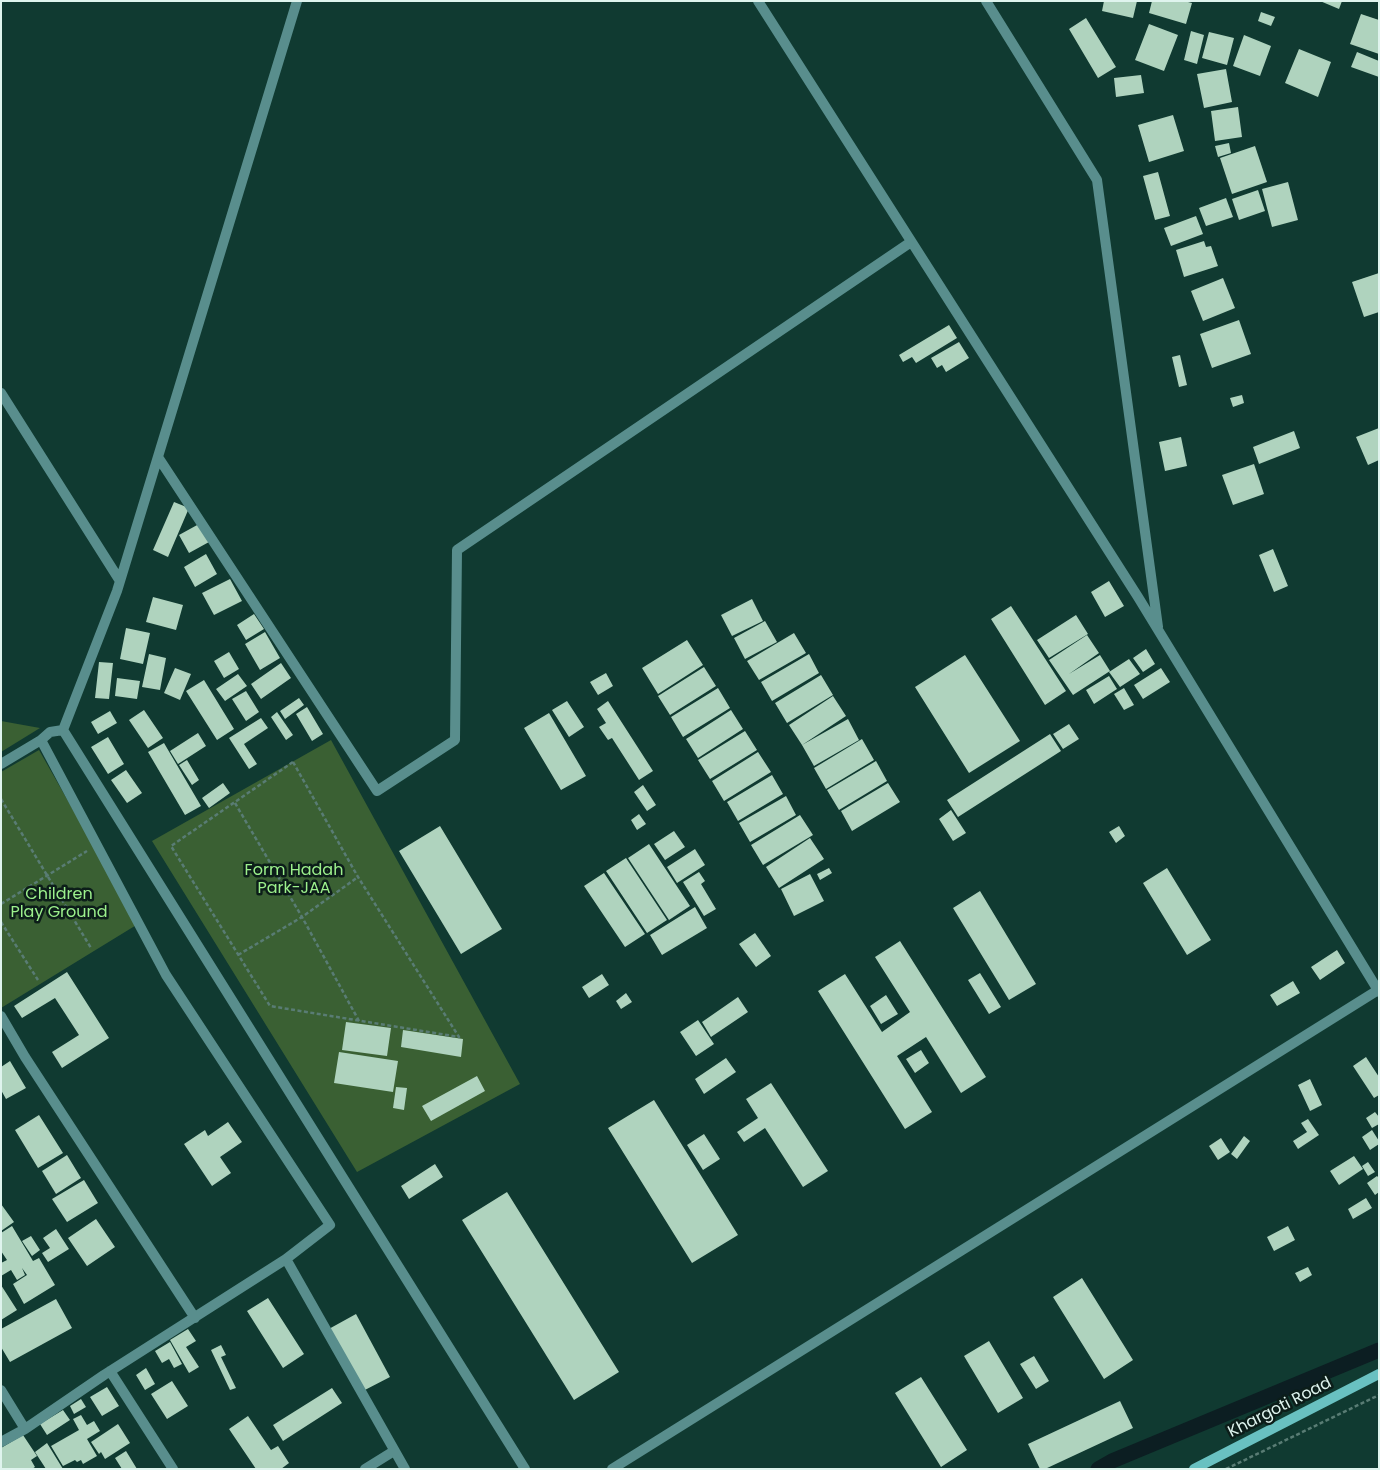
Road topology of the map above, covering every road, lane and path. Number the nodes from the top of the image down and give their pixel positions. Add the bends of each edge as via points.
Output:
1 (297, 1) edge
2 (758, 1) edge
3 (986, 1) edge
4 (911, 242) junction
5 (1, 394) edge
6 (158, 457) junction
7 (120, 581) junction
8 (1159, 632) junction
9 (63, 730) junction
10 (41, 740) junction
11 (1, 764) edge
12 (1, 798) edge
13 (235, 802) junction
14 (97, 845) junction
15 (47, 876) junction
16 (358, 877) junction
17 (1, 904) edge
18 (302, 917) junction
19 (1, 922) edge
20 (91, 948) dead end
21 (238, 955) junction
22 (38, 980) dead end
23 (1378, 991) edge
24 (1, 1016) edge
25 (359, 1021) junction
26 (286, 1259) junction
27 (194, 1318) junction
28 (110, 1371) junction
29 (1379, 1374) edge
30 (1, 1390) edge
31 (1379, 1395) edge
32 (25, 1429) junction
33 (1, 1442) edge
34 (394, 1451) junction
35 (173, 1469) edge
36 (365, 1469) edge
37 (405, 1469) edge
38 (525, 1469) edge
39 (612, 1469) edge
40 (1194, 1469) edge
41 (1226, 1469) edge

1 - 6 street
2 - 4 street
3 - 8 street via 1097,180
4 - 6 street via 457,550 455,740 377,791
4 - 8 street
5 - 7 street
6 - 7 street
7 - 9 street
8 - 23 street
9 - 10 street via 50,732
9 - 38 street
10 - 11 street
10 - 14 street
12 - 15 path
13 - 16 path via 293,762
13 - 18 path
13 - 21 path via 171,846
14 - 15 path
14 - 26 street via 166,974 330,1225
15 - 17 path
15 - 20 path
16 - 18 path
16 - 25 path via 459,1037
18 - 21 path
18 - 25 path
19 - 22 path
21 - 25 path via 270,1006
23 - 39 street
24 - 27 street
26 - 27 street
26 - 34 street
27 - 28 street
28 - 32 street
28 - 35 street
29 - 40 main road, Khargoti Road
30 - 32 street
31 - 41 path
32 - 33 street
34 - 36 street
34 - 37 street

